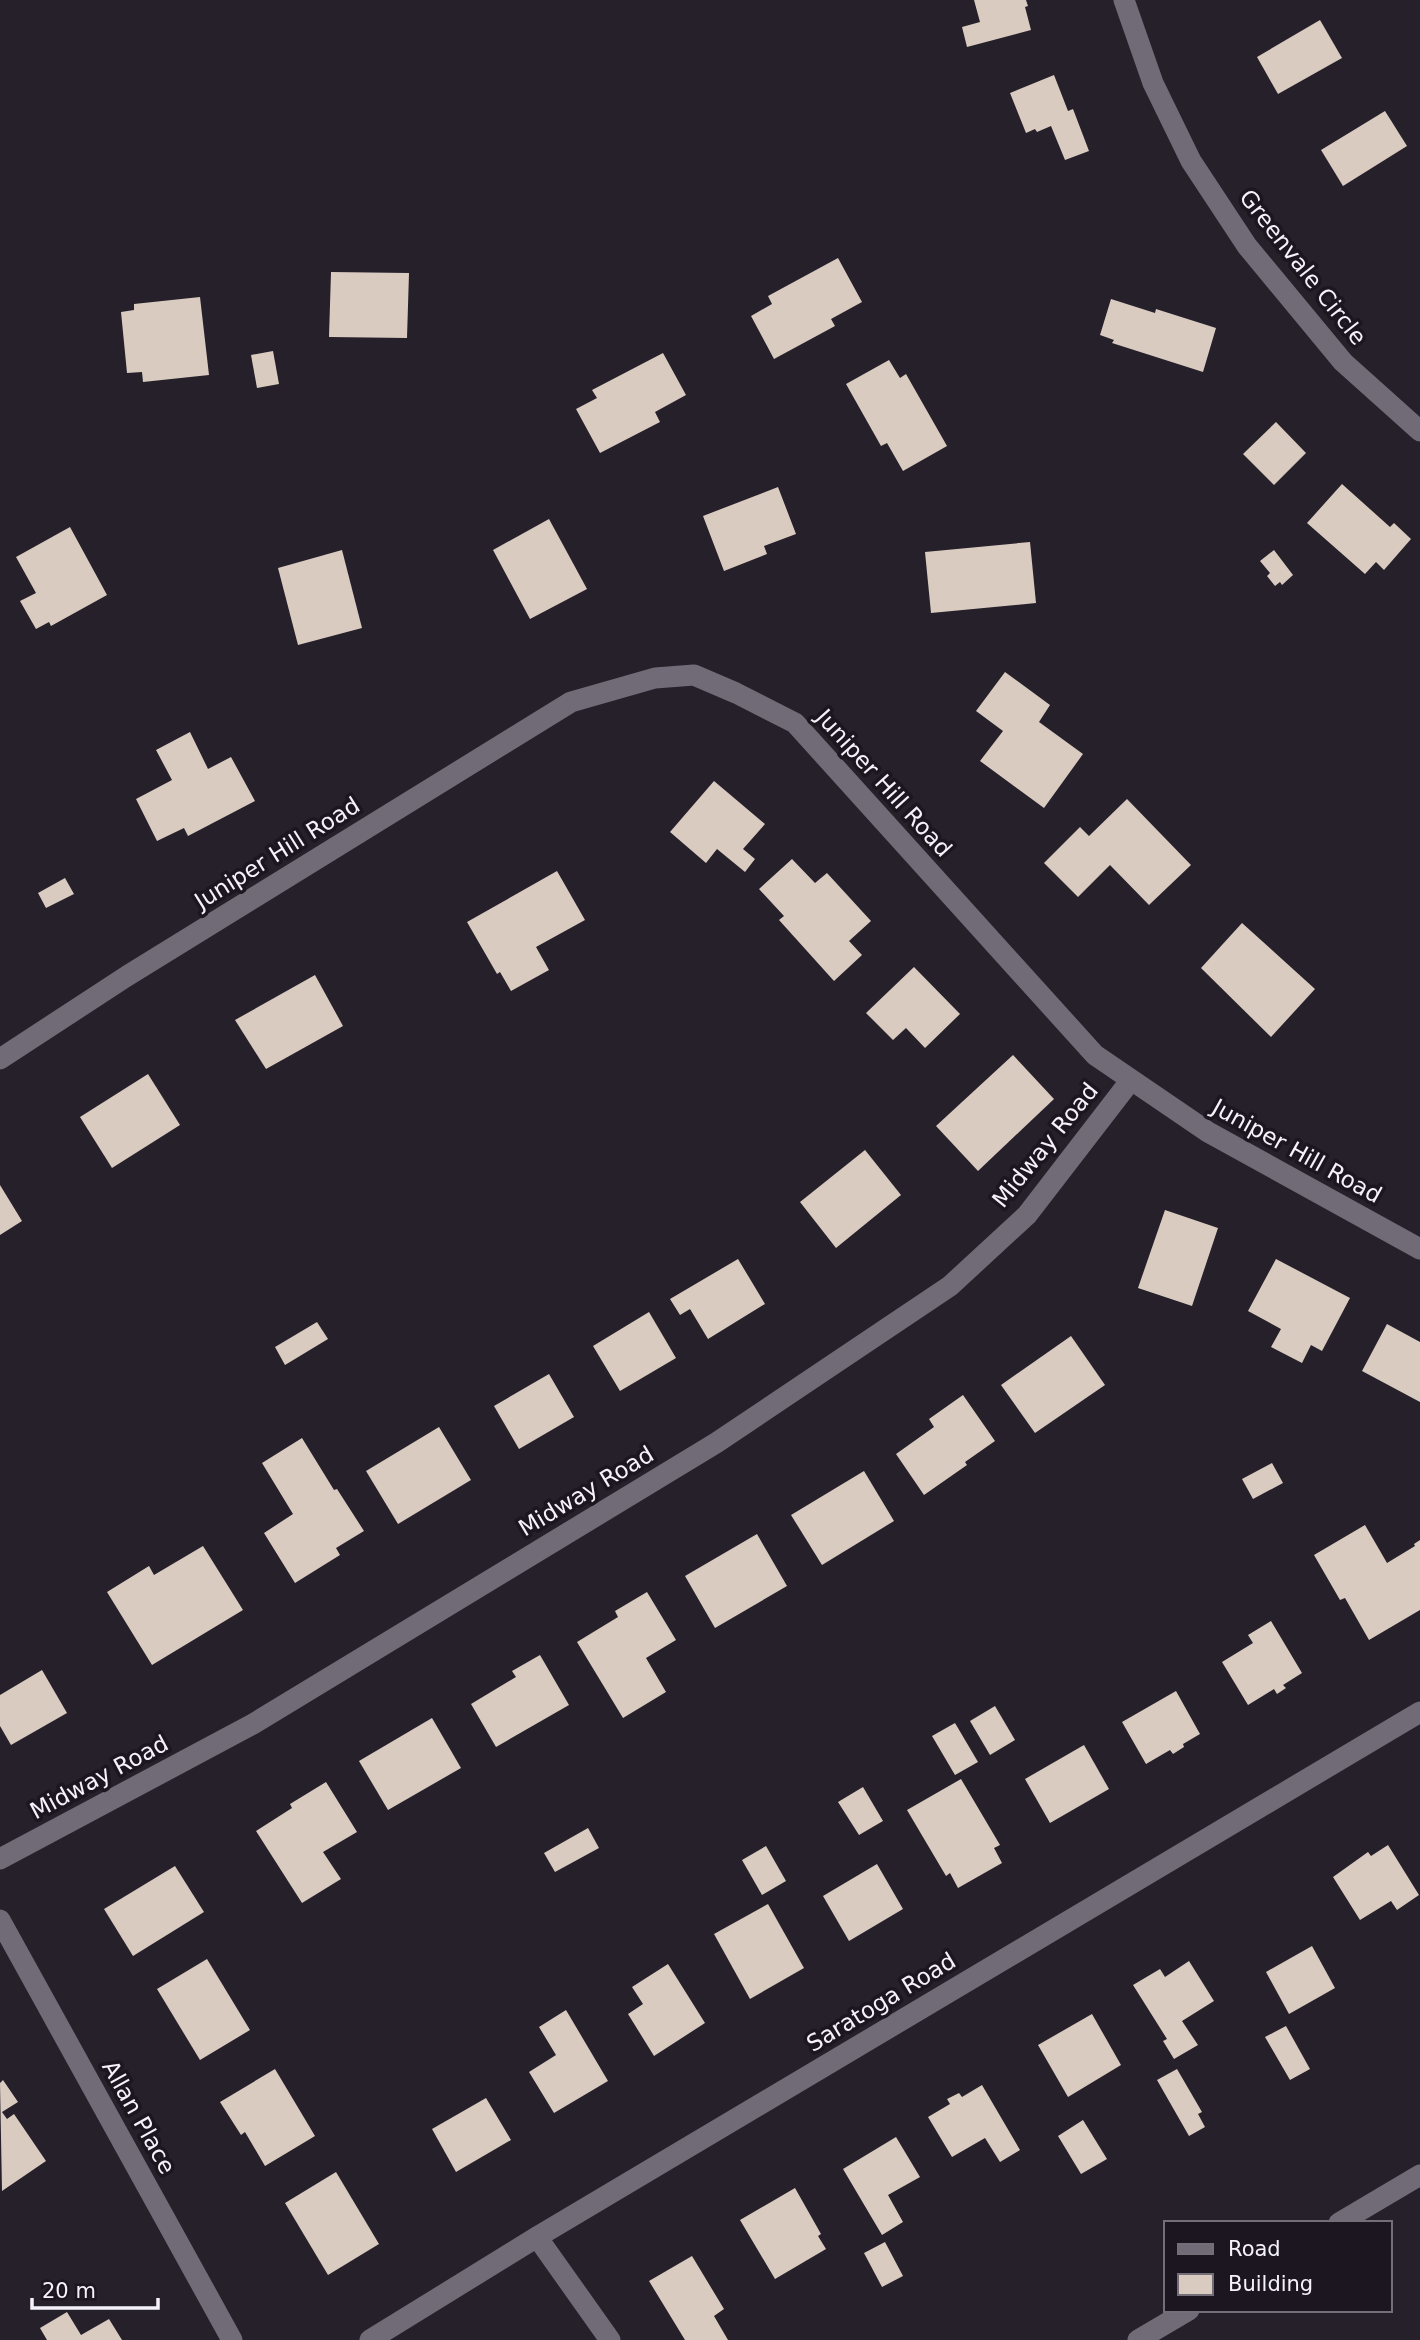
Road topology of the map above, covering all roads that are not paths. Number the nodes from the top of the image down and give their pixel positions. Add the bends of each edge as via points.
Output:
1 (1124, 0) edge
2 (1420, 431) edge
3 (0, 1059) edge
4 (1131, 1080) junction
5 (1420, 1249) edge
6 (1420, 1712) edge
7 (0, 1859) edge
8 (0, 1920) edge
9 (1420, 2175) edge
10 (1342, 2221) edge
11 (537, 2238) junction
12 (1186, 2312) edge
13 (232, 2340) edge
14 (370, 2340) edge
15 (610, 2340) edge
16 (1138, 2340) edge

1 - 2 street, Greenvale Circle via 1153,83 1191,160 1247,246 1343,362
3 - 4 street, Juniper Hill Road via 571,702 654,678 694,674 794,723 1095,1055
4 - 5 street, Juniper Hill Road via 1208,1132
4 - 7 street, Midway Road via 1027,1214 950,1286 716,1443 265,1717
6 - 11 street, Saratoga Road
8 - 13 street, Allan Place
9 - 10 street
11 - 14 street, Saratoga Road
11 - 15 street
12 - 16 street

